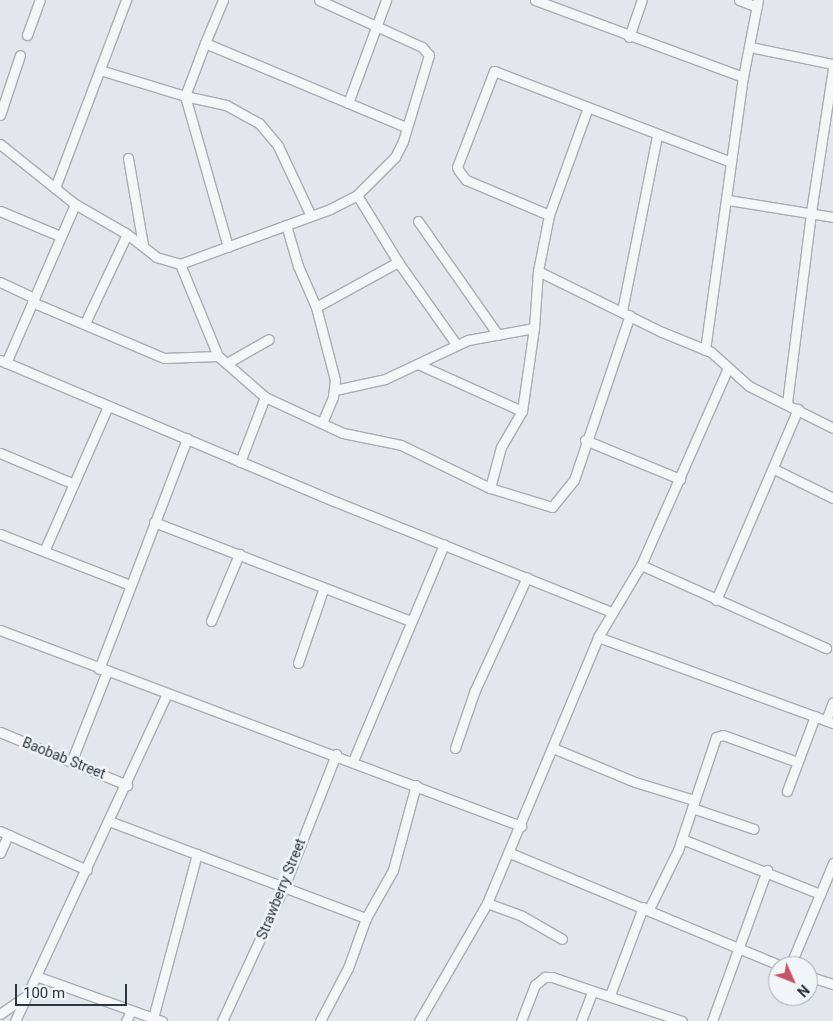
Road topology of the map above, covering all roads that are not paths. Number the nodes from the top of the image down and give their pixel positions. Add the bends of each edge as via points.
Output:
1 (40, 0) edge
2 (126, 0) edge
3 (223, 0) edge
4 (319, 0) edge
5 (386, 0) edge
6 (535, 0) edge
7 (642, 0) edge
8 (739, 0) edge
9 (547, 2) edge
10 (758, 3) edge
11 (377, 25) junction
12 (27, 36) dead end
13 (629, 37) junction
14 (205, 43) junction
15 (750, 47) junction
16 (20, 55) dead end
17 (833, 64) edge
18 (833, 68) edge
19 (100, 70) junction
20 (743, 77) junction
21 (185, 96) junction
22 (348, 103) junction
23 (587, 110) junction
24 (0, 115) edge
25 (406, 127) junction
26 (657, 136) junction
27 (0, 144) edge
28 (128, 158) dead end
29 (731, 162) junction
30 (55, 188) junction
31 (357, 195) junction
32 (728, 200) junction
33 (75, 204) junction
34 (0, 211) edge
35 (810, 212) junction
36 (549, 215) junction
37 (311, 216) junction
38 (833, 217) edge
39 (418, 221) dead end
40 (286, 225) junction
41 (126, 234) junction
42 (60, 236) junction
43 (143, 245) junction
44 (228, 247) junction
45 (398, 262) junction
46 (180, 264) junction
47 (538, 271) junction
48 (0, 282) edge
49 (33, 300) junction
50 (316, 307) junction
51 (626, 313) junction
52 (85, 323) junction
53 (534, 328) junction
54 (498, 335) junction
55 (269, 339) dead end
56 (456, 344) junction
57 (705, 350) junction
58 (218, 356) junction
59 (3, 361) edge
60 (227, 363) junction
61 (420, 364) junction
62 (728, 370) junction
63 (335, 390) junction
64 (265, 397) junction
65 (787, 403) junction
66 (108, 406) junction
67 (798, 410) junction
68 (522, 411) junction
69 (322, 423) junction
70 (833, 428) edge
71 (186, 438) junction
72 (586, 440) junction
73 (0, 453) edge
74 (240, 462) junction
75 (774, 469) junction
76 (680, 479) junction
77 (74, 484) junction
78 (490, 488) junction
79 (833, 498) edge
80 (154, 522) junction
81 (0, 534) edge
82 (444, 544) junction
83 (45, 549) junction
84 (239, 554) junction
85 (641, 565) junction
86 (527, 577) junction
87 (130, 585) junction
88 (323, 590) junction
89 (716, 600) junction
90 (611, 612) junction
91 (211, 621) dead end
92 (411, 621) junction
93 (0, 630) edge
94 (598, 638) junction
95 (826, 648) dead end
96 (298, 663) dead end
97 (103, 670) junction
98 (168, 694) junction
99 (833, 702) edge
100 (816, 716) junction
101 (830, 721) edge
102 (0, 732) edge
103 (455, 748) dead end
104 (553, 748) junction
105 (336, 754) junction
106 (72, 760) junction
107 (353, 761) junction
108 (797, 762) junction
109 (127, 785) junction
110 (416, 785) junction
111 (787, 791) dead end
112 (693, 804) junction
113 (109, 821) junction
114 (521, 826) junction
115 (754, 829) dead end
116 (4, 833) edge
117 (682, 840) junction
118 (0, 853) edge
119 (510, 853) junction
120 (197, 854) junction
121 (833, 863) edge
122 (87, 870) junction
123 (767, 870) junction
124 (284, 887) junction
125 (820, 894) junction
126 (487, 902) junction
127 (646, 908) junction
128 (366, 918) junction
129 (562, 939) dead end
130 (739, 947) junction
131 (794, 956) edge
132 (768, 960) edge
133 (36, 976) junction
134 (818, 979) edge
135 (833, 984) edge
136 (592, 992) junction
137 (27, 995) junction
138 (610, 995) junction
139 (131, 1011) junction
140 (0, 1014) edge
141 (152, 1018) junction
142 (15, 1021) edge
143 (126, 1021) edge
144 (162, 1021) edge
145 (222, 1021) edge
146 (320, 1021) edge
147 (420, 1021) edge
148 (521, 1021) edge
149 (581, 1021) edge
150 (682, 1021) edge
151 (712, 1021) edge

1 - 12 street
2 - 19 street
3 - 14 street
4 - 11 street
5 - 11 street
6 - 9 street
7 - 13 street
8 - 10 street
9 - 13 street
10 - 15 street
11 - 22 street
11 - 25 street via 422,46 429,55
13 - 20 street
14 - 21 street
14 - 22 street
15 - 17 street
15 - 20 street
16 - 24 street
18 - 35 street
19 - 21 street
19 - 30 street
20 - 29 street
21 - 37 street via 226,105 259,123 278,146
21 - 44 street
22 - 25 street
23 - 26 street
23 - 36 street
23 - 36 street via 494,71 457,167 466,180
25 - 31 street via 395,157
26 - 29 street
26 - 51 street
27 - 30 street
28 - 43 street
29 - 32 street
30 - 33 street
31 - 37 street
31 - 45 street
32 - 35 street
32 - 57 street
33 - 41 street
33 - 42 street
34 - 42 street
35 - 38 street
35 - 65 street
36 - 47 street
37 - 40 street
39 - 54 street
40 - 44 street
40 - 50 street via 295,260
41 - 43 street
41 - 52 street
42 - 49 street
43 - 46 street via 156,257
44 - 46 street
45 - 50 street
45 - 56 street
46 - 58 street
47 - 51 street
47 - 53 street
48 - 49 street
49 - 52 street
49 - 59 street
50 - 63 street via 330,355
51 - 57 street
51 - 72 street
52 - 58 street via 164,358
53 - 54 street
53 - 68 street
54 - 56 street
55 - 60 street
56 - 61 street
57 - 62 street via 716,355
58 - 60 street
59 - 66 street
60 - 64 street
61 - 63 street via 378,381
61 - 68 street
62 - 65 street via 749,386
62 - 76 street
63 - 69 street
64 - 69 street
64 - 74 street
65 - 67 street
66 - 71 street
66 - 77 street
67 - 70 street
67 - 75 street
68 - 78 street via 501,447
69 - 78 street via 343,433 401,446
71 - 74 street
71 - 80 street
72 - 76 street
72 - 78 street via 572,484 552,507
73 - 77 street
74 - 82 street
75 - 79 street
75 - 89 street
76 - 85 street
77 - 83 street
80 - 84 street
80 - 87 street
81 - 83 street
82 - 86 street
82 - 92 street
83 - 87 street
84 - 88 street
84 - 91 street
85 - 89 street
85 - 90 street
86 - 90 street
86 - 103 street via 475,690
87 - 97 street
88 - 92 street
88 - 96 street
89 - 95 street
90 - 94 street
92 - 107 street
93 - 97 street
94 - 100 street
94 - 104 street
97 - 98 street
97 - 106 street
98 - 105 street
98 - 109 street
99 - 101 street
100 - 101 street
100 - 108 street
102 - 106 street, Baobab Street
104 - 112 street
104 - 114 street
105 - 107 street
105 - 124 street, Strawberry Street
106 - 109 street, Baobab Street
107 - 110 street
108 - 111 street
108 - 112 street via 718,735
109 - 113 street
110 - 114 street
110 - 128 street via 401,851
112 - 115 street
112 - 117 street
113 - 120 street
113 - 122 street
114 - 119 street
116 - 118 street
116 - 122 street
117 - 123 street
117 - 127 street
119 - 126 street
119 - 127 street
120 - 124 street
120 - 141 street via 166,958 162,993
121 - 125 street
122 - 133 street
123 - 125 street
123 - 130 street
124 - 128 street
124 - 145 street, Strawberry Street
125 - 131 street
126 - 129 street via 522,916
126 - 147 street
127 - 130 street
127 - 138 street
128 - 146 street via 348,968
130 - 132 street
130 - 151 street
133 - 137 street
133 - 139 street
134 - 135 street
136 - 138 street
136 - 148 street via 545,977 535,984
136 - 149 street
137 - 140 street
137 - 142 street
138 - 150 street
139 - 141 street
139 - 143 street
141 - 144 street

